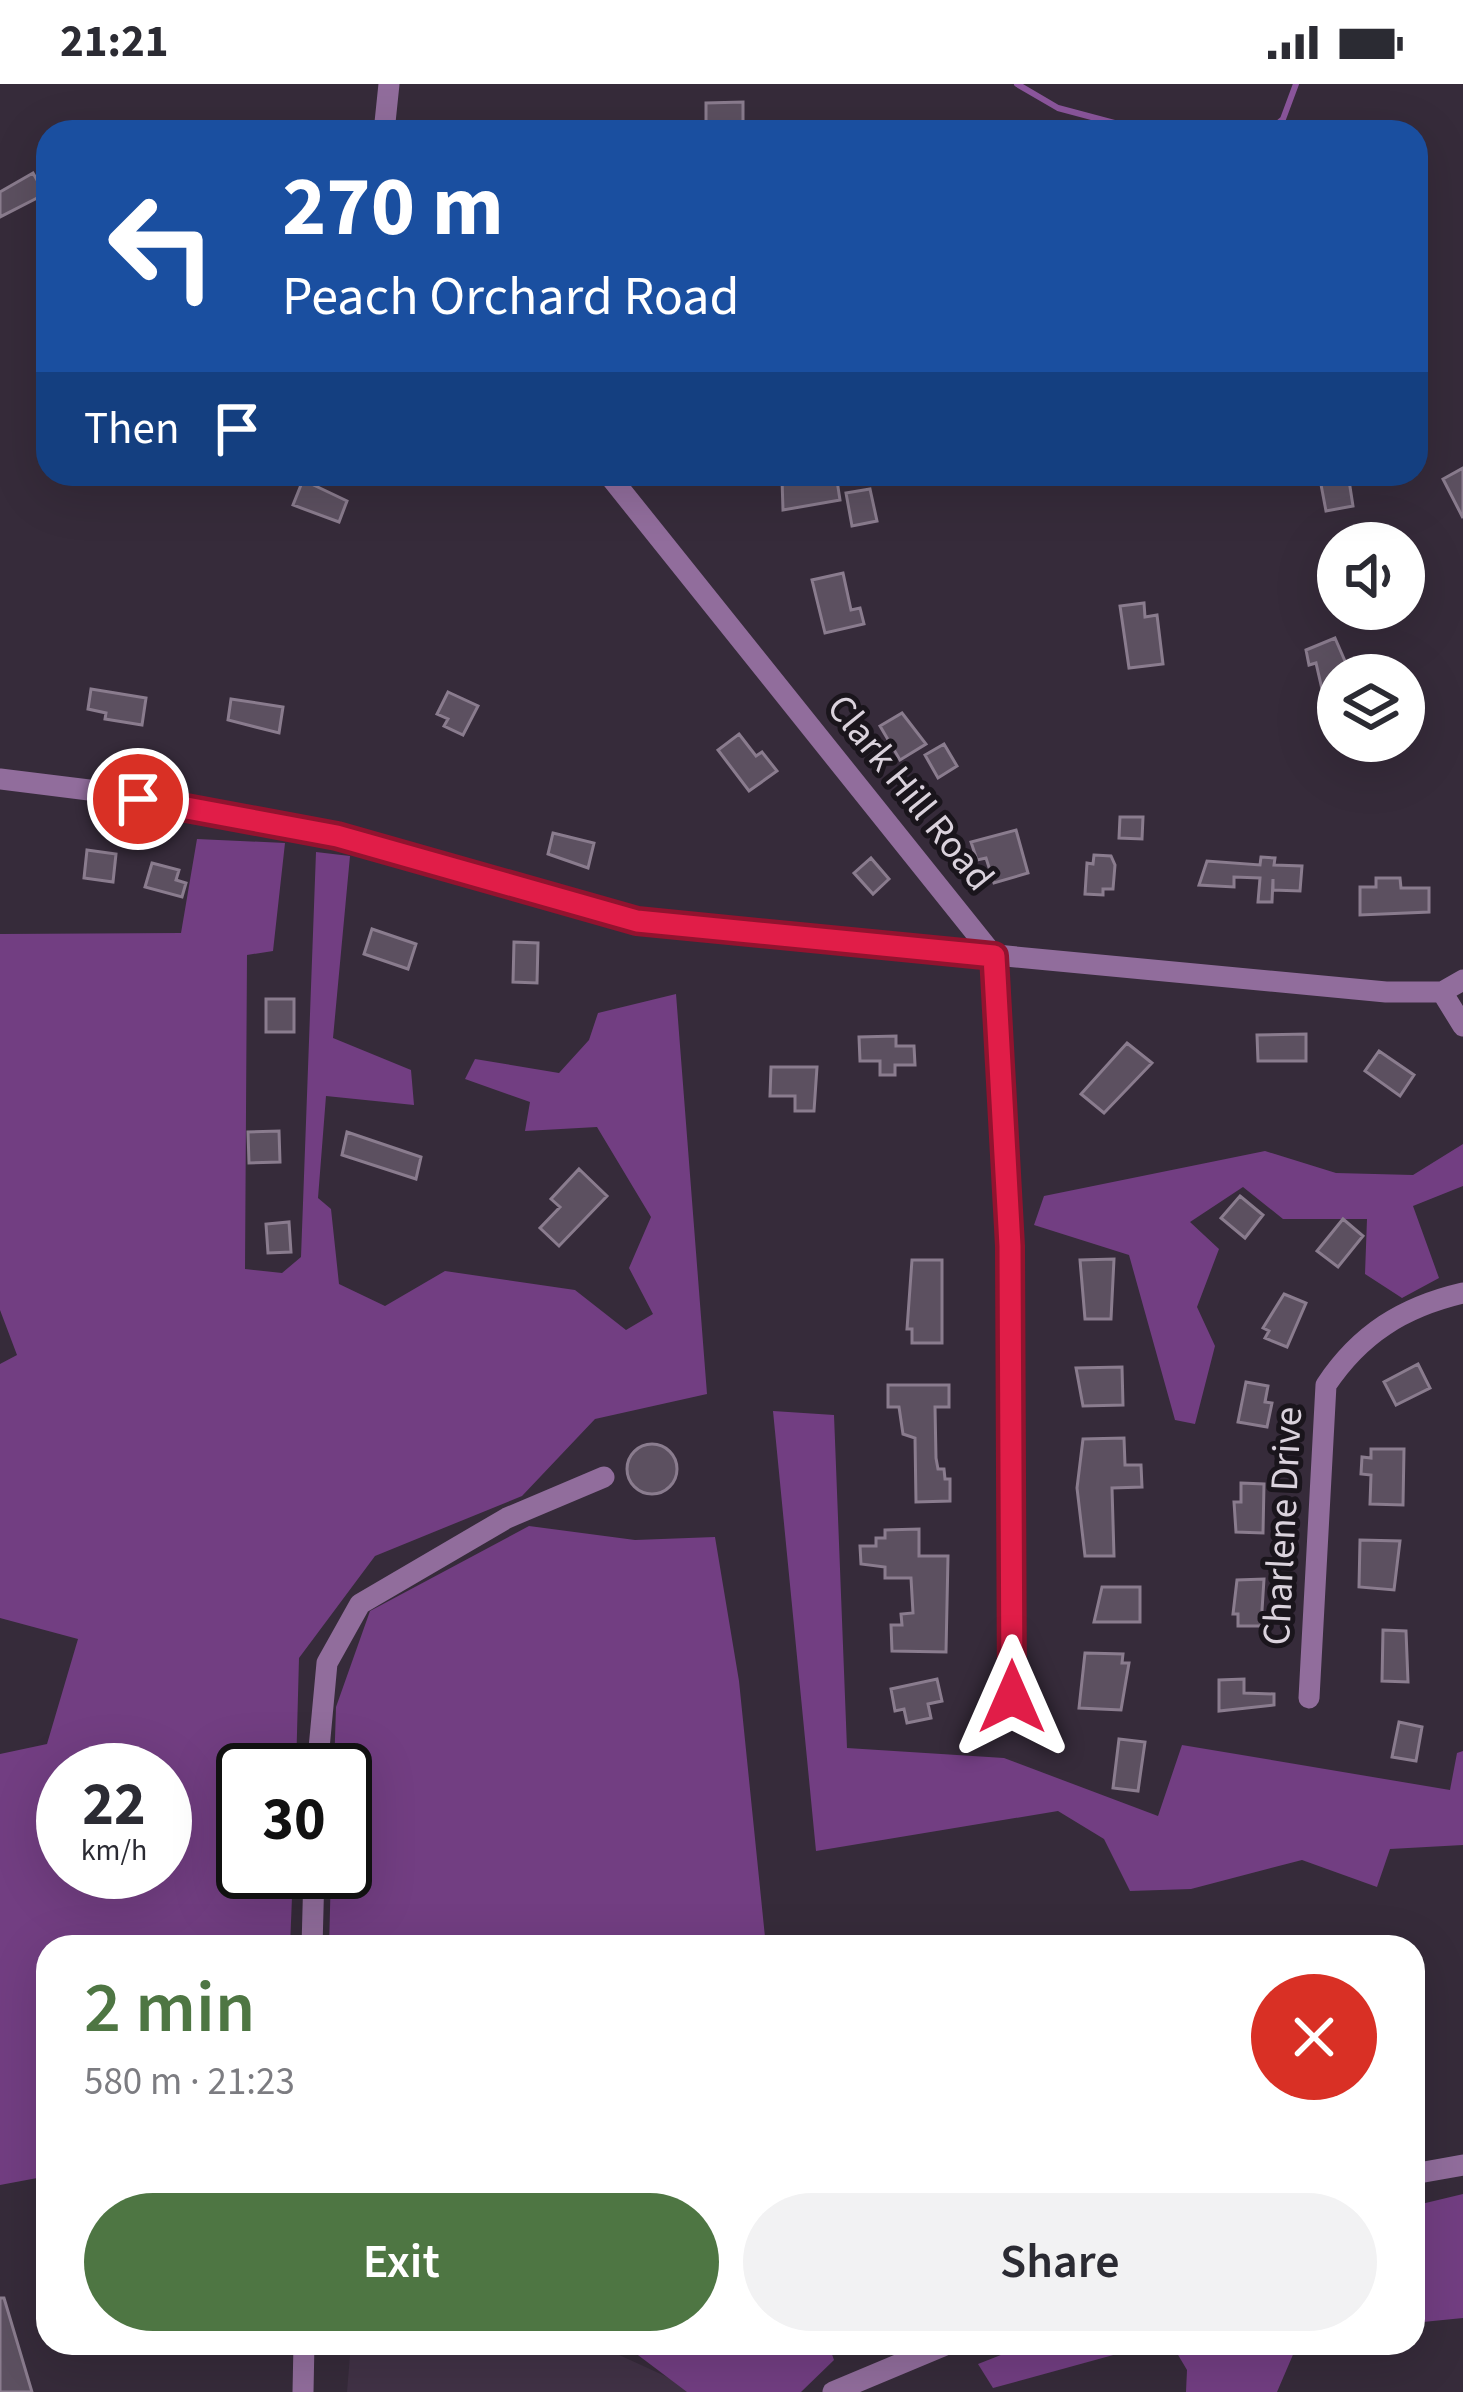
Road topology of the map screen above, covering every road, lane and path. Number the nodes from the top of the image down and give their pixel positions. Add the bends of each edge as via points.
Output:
1 (389, 84) edge
2 (385, 120) edge
3 (618, 486) edge
4 (0, 779) edge
5 (994, 956) junction
6 (1463, 980) edge
7 (1442, 992) junction
8 (1463, 1026) edge
9 (1463, 1293) edge
10 (604, 1477) dead end
11 (1012, 1697) dead end
12 (1310, 1698) dead end
13 (320, 1743) edge
14 (313, 1899) edge
15 (312, 1935) edge
16 (1463, 2165) edge
17 (1425, 2172) edge
18 (304, 2355) edge
19 (921, 2355) edge
20 (303, 2392) edge
21 (833, 2392) edge

1 - 2 street
3 - 5 street, Clark Hill Road
4 - 5 street via 337,836 637,921
5 - 7 street
5 - 11 street via 1010,1246
6 - 7 street
7 - 8 street
9 - 12 street, Charlene Drive via 1388,1320 1350,1349 1326,1385
10 - 13 street via 507,1518 360,1604 327,1663
14 - 15 street
16 - 17 street
18 - 20 street
19 - 21 street

